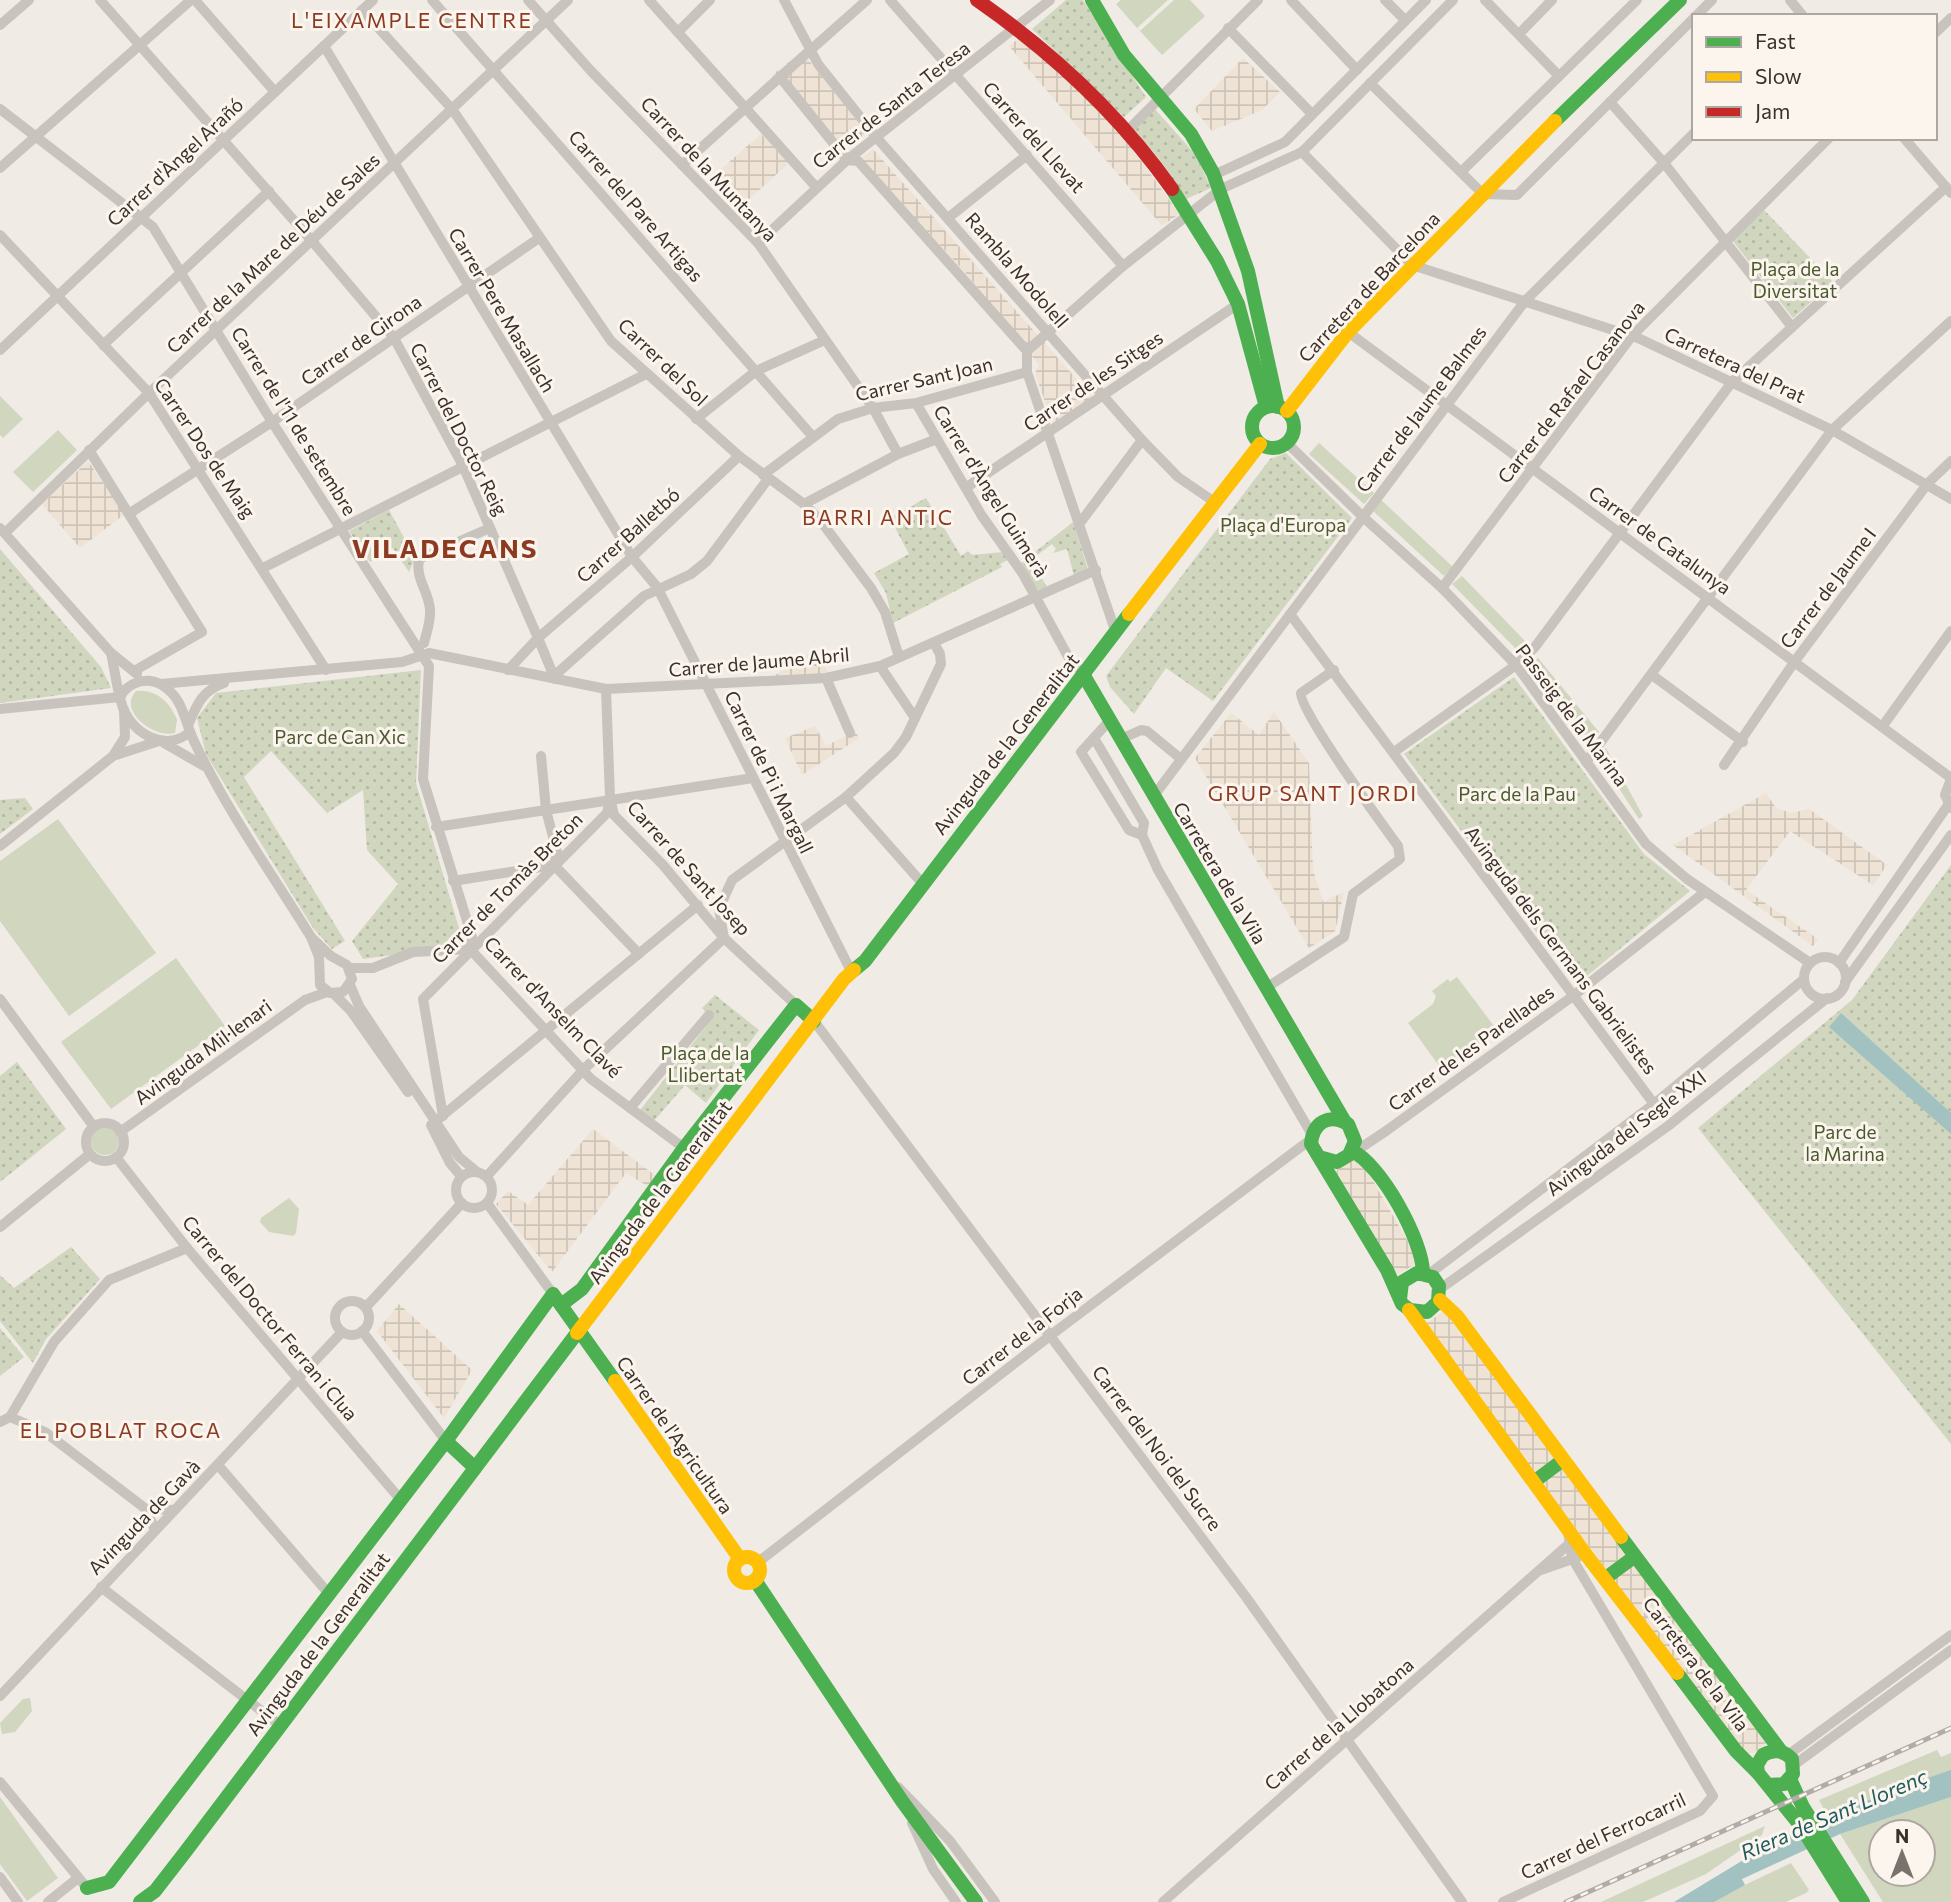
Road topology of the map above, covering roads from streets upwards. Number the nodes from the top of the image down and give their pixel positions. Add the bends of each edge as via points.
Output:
1 (29, 0) edge
2 (100, 0) edge
3 (193, 0) edge
4 (373, 0) edge
5 (432, 0) edge
6 (528, 0) edge
7 (568, 0) edge
8 (649, 0) edge
9 (710, 0) edge
10 (784, 0) edge
11 (867, 0) edge
12 (890, 0) edge
13 (978, 0) edge
14 (1050, 0) edge
15 (1092, 0) edge
16 (1258, 0) edge
17 (1291, 0) edge
18 (1384, 0) edge
19 (1426, 0) edge
20 (1453, 0) edge
21 (1485, 0) edge
22 (1552, 0) edge
23 (1637, 0) edge
24 (1680, 0) edge
25 (1712, 0) edge
26 (362, 10) junction
27 (1698, 14) edge
28 (1951, 18) edge
29 (547, 20) junction
30 (1405, 20) junction
31 (1692, 20) edge
32 (0, 25) edge
33 (1017, 28) junction
34 (1228, 28) junction
35 (1937, 31) edge
36 (678, 32) junction
37 (1519, 34) junction
38 (139, 46) junction
39 (324, 46) junction
40 (810, 47) junction
41 (495, 70) junction
42 (1357, 70) junction
43 (956, 76) junction
44 (1559, 76) junction
45 (780, 77) junction
46 (1370, 83) junction
47 (275, 92) junction
48 (1159, 98) junction
49 (1613, 105) junction
50 (746, 107) junction
51 (0, 109) edge
52 (453, 109) junction
53 (1312, 114) junction
54 (1128, 130) junction
55 (1692, 135) edge
56 (36, 137) junction
57 (877, 138) junction
58 (224, 140) junction
59 (1827, 140) edge
60 (1906, 140) edge
61 (1302, 152) junction
62 (1027, 155) junction
63 (848, 160) junction
64 (394, 164) junction
65 (682, 164) junction
66 (1667, 166) junction
67 (0, 168) edge
68 (1462, 171) junction
69 (1217, 182) junction
70 (816, 187) junction
71 (1948, 190) edge
72 (269, 191) junction
73 (1483, 194) junction
74 (1187, 213) junction
75 (141, 218) junction
76 (948, 218) junction
77 (0, 235) edge
78 (539, 238) junction
79 (1725, 239) junction
80 (312, 241) junction
81 (758, 243) junction
82 (1412, 265) junction
83 (1123, 266) junction
84 (181, 271) junction
85 (467, 286) junction
86 (58, 296) junction
87 (1525, 300) junction
88 (1238, 304) junction
89 (1951, 321) edge
90 (1793, 327) junction
91 (218, 330) junction
92 (1348, 332) junction
93 (1048, 333) junction
94 (1632, 336) junction
95 (394, 338) junction
96 (825, 340) junction
97 (103, 345) junction
98 (0, 350) edge
99 (1027, 351) junction
100 (756, 371) junction
101 (1027, 372) junction
102 (646, 374) junction
103 (1732, 382) junction
104 (149, 393) junction
105 (1102, 396) junction
106 (916, 403) junction
107 (1444, 404) junction
108 (873, 408) junction
109 (1277, 408) junction
110 (696, 419) junction
111 (272, 422) junction
112 (550, 422) junction
113 (1832, 430) junction
114 (1049, 431) junction
115 (813, 437) junction
116 (937, 439) junction
117 (1142, 440) junction
118 (1287, 443) junction
119 (1260, 444) junction
120 (89, 450) junction
121 (898, 454) junction
122 (739, 456) junction
123 (1951, 461) edge
124 (463, 466) junction
125 (1532, 468) junction
126 (199, 469) junction
127 (766, 477) junction
128 (1928, 483) junction
129 (967, 487) junction
130 (1951, 499) edge
131 (1213, 501) junction
132 (804, 504) junction
133 (130, 513) junction
134 (1362, 516) junction
135 (1080, 523) junction
136 (490, 528) junction
137 (340, 529) junction
138 (2, 531) edge
139 (1621, 532) junction
140 (632, 557) junction
141 (263, 568) junction
142 (1096, 570) junction
143 (657, 587) junction
144 (1443, 588) junction
145 (1035, 597) junction
146 (1710, 598) junction
147 (1290, 614) junction
148 (1951, 631) edge
149 (1116, 633) junction
150 (538, 638) junction
151 (934, 643) junction
152 (423, 648) junction
153 (111, 653) junction
154 (899, 657) junction
155 (1795, 662) junction
156 (1516, 665) junction
157 (880, 666) junction
158 (326, 670) junction
159 (508, 670) junction
160 (1334, 670) junction
161 (134, 671) junction
162 (1083, 674) junction
163 (1652, 675) junction
164 (555, 678) junction
165 (826, 678) junction
166 (241, 679) junction
167 (148, 681) junction
168 (161, 684) junction
169 (707, 686) junction
170 (606, 689) junction
171 (120, 696) junction
172 (0, 709) edge
173 (124, 709) junction
174 (915, 718) junction
175 (1110, 720) junction
176 (1882, 727) junction
177 (189, 728) junction
178 (850, 733) dead end
179 (1094, 738) junction
180 (1121, 739) junction
181 (159, 741) junction
182 (1743, 742) junction
183 (1394, 752) junction
184 (113, 756) junction
185 (541, 756) dead end
186 (1181, 759) junction
187 (1586, 762) junction
188 (1724, 765) dead end
189 (206, 768) junction
190 (753, 778) junction
191 (1951, 779) edge
192 (846, 797) junction
193 (1153, 797) junction
194 (610, 798) junction
195 (1950, 807) edge
196 (546, 810) junction
197 (436, 827) junction
198 (1142, 835) junction
199 (1951, 835) edge
200 (784, 842) junction
201 (0, 846) edge
202 (554, 865) junction
203 (453, 881) junction
204 (922, 883) junction
205 (1705, 892) junction
206 (698, 905) junction
207 (311, 937) junction
208 (724, 938) junction
209 (470, 949) junction
210 (639, 954) junction
211 (339, 961) junction
212 (1839, 962) junction
213 (1810, 963) junction
214 (349, 968) junction
215 (851, 971) junction
216 (319, 975) junction
217 (1804, 979) junction
218 (1845, 982) junction
219 (350, 985) junction
220 (1266, 988) junction
221 (330, 993) junction
222 (1573, 996) junction
223 (1827, 998) junction
224 (0, 999) edge
225 (305, 1000) junction
226 (796, 1004) junction
227 (709, 1015) dead end
228 (814, 1021) junction
229 (548, 1031) junction
230 (584, 1069) junction
231 (1326, 1090) junction
232 (1654, 1104) junction
233 (630, 1108) junction
234 (439, 1119) junction
235 (1324, 1119) junction
236 (1345, 1122) junction
237 (94, 1127) junction
238 (120, 1132) junction
239 (1311, 1137) junction
240 (684, 1149) junction
241 (1352, 1150) junction
242 (90, 1154) junction
243 (116, 1157) junction
244 (1319, 1157) junction
245 (476, 1171) junction
246 (461, 1177) junction
247 (487, 1177) junction
248 (462, 1203) junction
249 (487, 1203) junction
250 (0, 1227) edge
251 (187, 1248) junction
252 (1426, 1273) junction
253 (1440, 1294) junction
254 (557, 1300) junction
255 (1404, 1305) junction
256 (366, 1307) junction
257 (362, 1331) junction
258 (342, 1332) junction
259 (578, 1332) junction
260 (1051, 1335) junction
261 (299, 1379) junction
262 (5, 1419) edge
263 (446, 1441) junction
264 (1563, 1460) junction
265 (218, 1465) junction
266 (475, 1468) junction
267 (1535, 1481) junction
268 (400, 1499) junction
269 (146, 1509) junction
270 (174, 1510) junction
271 (1567, 1528) junction
272 (155, 1530) junction
273 (1570, 1543) junction
274 (1580, 1557) junction
275 (1634, 1557) junction
276 (740, 1559) junction
277 (757, 1563) junction
278 (1538, 1572) junction
279 (1607, 1577) junction
280 (755, 1580) junction
281 (100, 1587) junction
282 (329, 1594) junction
283 (1951, 1635) edge
284 (1951, 1650) edge
285 (0, 1696) edge
286 (246, 1699) junction
287 (281, 1726) junction
288 (1346, 1741) junction
289 (1789, 1767) junction
290 (1757, 1772) junction
291 (891, 1779) junction
292 (0, 1782) edge
293 (1774, 1790) junction
294 (902, 1801) junction
295 (1828, 1858) junction
296 (0, 1877) edge
297 (83, 1883) junction
298 (98, 1901) edge
299 (143, 1901) edge
300 (1843, 1901) edge
301 (18, 1902) edge
302 (48, 1902) edge
303 (956, 1902) edge
304 (976, 1902) edge
305 (995, 1902) edge
306 (1163, 1902) edge
307 (1462, 1902) edge
308 (1503, 1902) edge
309 (1863, 1902) edge

1 - 32 street
2 - 38 street, Carrer del Doctor Reig
3 - 38 street
3 - 47 street
4 - 26 street, Carrer d'Àngel Arañó
5 - 41 street, Carrer del Pare Artigas
6 - 29 street, Carrer de la Muntanya
7 - 29 street, Carrer de la Mare de Déu de Sales
8 - 36 street
9 - 36 street
10 - 40 street, Rambla Modolell
11 - 40 street
12 - 43 street, Carrer del Llevat
13 - 33 street
14 - 33 street, Carrer de Santa Teresa
15 - 48 street via 1112,37
16 - 34 street
17 - 42 street
18 - 30 street
19 - 30 street
20 - 46 street
21 - 37 street
22 - 37 street
23 - 44 street
24 - 73 street, Carretera de Barcelona
25 - 27 street
26 - 39 street, Carrer d'Àngel Arañó
26 - 52 street, Carrer del Sol
28 - 35 street
29 - 41 street, Carrer de la Mare de Déu de Sales
29 - 65 street, Carrer de la Muntanya
30 - 42 street
31 - 49 street
33 - 43 street, Carrer de Santa Teresa
33 - 54 street
34 - 48 street
34 - 53 street
36 - 50 street
37 - 44 street
38 - 56 street
38 - 58 street, Carrer del Doctor Reig
39 - 47 street, Carrer d'Àngel Arañó
39 - 64 street, Carrer Pere Masallach
40 - 45 street
40 - 57 street, Rambla Modolell via 818,64
41 - 52 street, Carrer de la Mare de Déu de Sales
41 - 100 street, Carrer del Pare Artigas
42 - 53 street
43 - 57 street, Carrer de Santa Teresa
43 - 62 street, Carrer del Llevat
44 - 68 street
45 - 50 street
45 - 63 street
46 - 61 street
46 - 68 street
47 - 58 street, Carrer d'Àngel Arañó
48 - 54 street
48 - 69 street via 1195,140
49 - 66 street
49 - 73 street via 1517,194
50 - 65 street
50 - 70 street
51 - 56 street, Carrer de l'11 de setembre
52 - 64 street, Carrer de la Mare de Déu de Sales
52 - 78 street, Carrer del Sol
53 - 69 street via 1285,142
54 - 74 street
55 - 66 street, Carrer de Jaume Balmes
56 - 67 street
56 - 75 street, Carrer de l'11 de setembre
57 - 63 street, Carrer de Santa Teresa
57 - 76 street, Rambla Modolell
58 - 72 street, Carrer del Doctor Reig
58 - 75 street, Carrer d'Àngel Arañó
59 - 79 street, Carrer de Rafael Casanova
60 - 71 street
61 - 69 street
61 - 82 street
62 - 76 street
62 - 83 street, Carrer del Llevat
63 - 70 street, Carrer de Santa Teresa
63 - 99 street via 858,161
64 - 80 street, Carrer de la Mare de Déu de Sales
64 - 85 street, Carrer Pere Masallach
65 - 81 street, Carrer de la Muntanya
66 - 79 street
66 - 87 street, Carrer de Jaume Balmes
68 - 73 street
69 - 74 street
69 - 109 street via 1252,283
70 - 81 street, Carrer de Santa Teresa
71 - 90 street
72 - 80 street, Carrer del Doctor Reig
72 - 84 street
73 - 82 street, Carretera de Barcelona
74 - 83 street
74 - 88 street
75 - 84 street, Carrer de l'11 de setembre via 153,227
75 - 86 street, Carrer d'Àngel Arañó
76 - 93 street, Rambla Modolell
77 - 86 street, Carrer Dos de Maig
78 - 85 street, Carrer de Girona
78 - 102 street, Carrer del Sol via 611,341
79 - 90 street
79 - 94 street, Carrer de Rafael Casanova
80 - 91 street, Carrer de la Mare de Déu de Sales
80 - 95 street, Carrer del Doctor Reig
81 - 96 street, Carrer de la Muntanya
82 - 87 street, Carretera del Prat
82 - 92 street, Carretera de Barcelona
83 - 93 street
84 - 91 street, Carrer de l'11 de setembre
84 - 97 street
85 - 95 street, Carrer de Girona
85 - 112 street, Carrer Pere Masallach
86 - 97 street, Carrer Dos de Maig
86 - 98 street, Carrer d'Àngel Arañó
87 - 94 street, Carretera del Prat
87 - 107 street, Carrer de Jaume Balmes
88 - 105 street, Carrer de les Sitges
88 - 109 street
89 - 113 street
90 - 103 street
91 - 104 street, Carrer de la Mare de Déu de Sales
91 - 111 street, Carrer de l'11 de setembre
92 - 107 street, Carrer de Catalunya
92 - 109 street, Carretera de Barcelona
93 - 99 street
93 - 105 street, Rambla Modolell
94 - 103 street, Carretera del Prat
94 - 125 street, Carrer de Rafael Casanova
95 - 111 street, Carrer de Girona
95 - 124 street, Carrer del Doctor Reig
96 - 100 street
96 - 108 street, Carrer de la Muntanya
97 - 104 street, Carrer Dos de Maig
99 - 101 street
100 - 110 street
100 - 115 street, Carrer del Pare Artigas
101 - 106 street, Carrer Sant Joan
101 - 114 street
102 - 110 street, Carrer del Sol
102 - 112 street
103 - 113 street, Carretera del Prat
103 - 139 street
104 - 120 street, Carrer de la Mare de Déu de Sales
104 - 126 street, Carrer Dos de Maig
105 - 114 street, Carrer de les Sitges
105 - 117 street, Rambla Modolell
106 - 108 street, Carrer Sant Joan
106 - 116 street, Carrer d'Àngel Guimerà
107 - 125 street, Carrer de Catalunya
107 - 134 street, Carrer de Jaume Balmes
108 - 115 street, Carrer Sant Joan via 838,419
108 - 121 street, Carrer de la Muntanya
109 - 118 street via 1294,427
109 - 119 street via 1257,414 1252,424
110 - 122 street, Carrer del Sol
111 - 126 street, Carrer de Girona
111 - 137 street, Carrer de l'11 de setembre
112 - 124 street
112 - 140 street, Carrer Pere Masallach
113 - 128 street, Carretera del Prat
113 - 146 street
114 - 129 street, Carrer de les Sitges
114 - 135 street
115 - 127 street, Carrer Sant Joan
116 - 121 street
116 - 129 street, Carrer d'Àngel Guimerà
117 - 131 street, Rambla Modolell via 1178,477
117 - 135 street
118 - 119 street via 1274,448
118 - 134 street, Passeig de la Marina
119 - 131 street, Avinguda de la Generalitat
120 - 133 street
120 - 138 street, Carrer de la Mare de Déu de Sales
121 - 132 street
122 - 127 street, Carrer del Sol
122 - 140 street, Carrer Balletbó
123 - 128 street, Carrer de Jaume I
124 - 136 street, Carrer del Doctor Reig
124 - 137 street
125 - 139 street, Carrer de Catalunya
125 - 144 street, Carrer de Rafael Casanova
126 - 133 street, Carrer de Girona
126 - 141 street, Carrer Dos de Maig
127 - 132 street, Carrer del Sol
127 - 143 street, Carrer Sant Joan via 707,561 691,574
128 - 130 street, Carretera del Prat
128 - 155 street, Carrer de Jaume I
129 - 145 street, Carrer d'Àngel Guimerà
131 - 149 street, Avinguda de la Generalitat
132 - 154 street, Carrer del Sol via 871,588 885,612
133 - 161 street via 202,632
134 - 144 street, Passeig de la Marina
134 - 147 street, Carrer de Jaume Balmes
135 - 142 street
136 - 150 street, Carrer del Doctor Reig
136 - 152 street via 419,559 417,571 430,606
137 - 141 street
137 - 152 street, Carrer de l'11 de setembre
138 - 153 street
139 - 146 street, Carrer de Catalunya
139 - 156 street via 1535,647
140 - 143 street, Carrer Pere Masallach
140 - 150 street, Carrer Balletbó
141 - 158 street, Carrer Dos de Maig
142 - 145 street, Carrer de Jaume Abril
142 - 149 street
143 - 164 street, Carrer Sant Joan
143 - 169 street, Carrer de Pi i Margall
144 - 156 street, Passeig de la Marina
145 - 151 street, Carrer de Jaume Abril
145 - 162 street, Carrer d'Àngel Guimerà via 1070,660
146 - 155 street, Carrer de Catalunya
146 - 163 street
147 - 160 street, Avinguda dels Germans Gabrielistes
147 - 186 street, Carrer de Jaume Balmes
148 - 176 street
149 - 162 street, Avinguda de la Generalitat
150 - 159 street, Carrer Balletbó
150 - 164 street, Carrer del Doctor Reig
151 - 154 street, Carrer de Jaume Abril
151 - 174 street via 941,664
152 - 158 street via 402,662
152 - 159 street
152 - 197 street, Carrer d'Anselm Clavé via 429,666 423,779
153 - 161 street
153 - 171 street
154 - 157 street, Carrer de Jaume Abril
155 - 176 street, Carrer de Catalunya
155 - 182 street, Carrer de Jaume I
156 - 183 street
156 - 187 street, Passeig de la Marina
157 - 165 street, Carrer de Jaume Abril
157 - 174 street
158 - 166 street
159 - 164 street, Carrer de Jaume Abril
160 - 183 street, Avinguda dels Germans Gabrielistes
160 - 220 street via 1301,693 1301,702 1341,768 1398,846 1400,859 1353,894 1344,937
161 - 167 street
162 - 175 street, Carretera de la Vila
162 - 204 street, Avinguda de la Generalitat
163 - 182 street
163 - 187 street
164 - 170 street, Carrer de Jaume Abril
165 - 169 street, Carrer de Jaume Abril
165 - 178 street
166 - 168 street
166 - 177 street via 210,688 201,697
167 - 168 street
167 - 171 street via 129,685
168 - 177 street via 181,705
169 - 170 street, Carrer de Jaume Abril
169 - 190 street, Carrer de Pi i Margall
170 - 194 street, Carrer de Sant Josep
171 - 172 street
171 - 173 street
173 - 181 street via 141,731
173 - 184 street via 125,737
174 - 192 street via 906,737
175 - 179 street
175 - 180 street, Carretera de la Vila
176 - 191 street, Carrer de Catalunya
177 - 181 street via 180,740
177 - 189 street
179 - 198 street, Carretera de la Vila via 1144,823
179 - 198 street, Carretera de la Vila via 1081,752 1129,830
180 - 186 street via 1147,731
180 - 193 street, Carretera de la Vila
181 - 184 street
181 - 189 street
182 - 188 street, Carrer de Jaume I
183 - 222 street, Avinguda dels Germans Gabrielistes
184 - 201 street
185 - 196 street
186 - 193 street, Carrer de Jaume Balmes
187 - 205 street, Passeig de la Marina via 1646,844
189 - 207 street
190 - 194 street
190 - 200 street, Carrer de Pi i Margall
191 - 195 street via 1945,791
192 - 200 street
192 - 204 street
193 - 220 street, Carretera de la Vila
194 - 196 street
194 - 202 street, Carrer de Tomàs Breton via 607,813
194 - 206 street, Carrer de Sant Josep via 614,815
195 - 212 street
196 - 197 street
196 - 202 street via 556,852
197 - 203 street, Carrer d'Anselm Clavé
198 - 239 street, Carretera de la Vila
199 - 218 street
200 - 208 street via 728,886 719,909
200 - 215 street, Carrer de Pi i Margall
202 - 203 street
202 - 209 street, Carrer de Tomàs Breton
202 - 210 street
203 - 209 street, Carrer d'Anselm Clavé via 472,937
204 - 215 street, Avinguda de la Generalitat via 865,961
205 - 213 street, Passeig de la Marina
205 - 222 street, Carrer de les Parellades
206 - 208 street, Carrer de Sant Josep
206 - 210 street
207 - 211 street
207 - 216 street
208 - 226 street, Carrer de Sant Josep
208 - 230 street
209 - 214 street via 414,952 373,968
209 - 229 street, Carrer d'Anselm Clavé
209 - 234 street, Carrer de Tomàs Breton via 423,999
210 - 229 street
211 - 214 street
211 - 216 street via 328,961
212 - 213 street via 1824,957
212 - 218 street
213 - 217 street
214 - 219 street
215 - 228 street, Avinguda de la Generalitat
216 - 221 street
216 - 225 street
217 - 223 street via 1811,994
217 - 232 street, Avinguda del Segle XXI
218 - 223 street via 1840,992
219 - 221 street via 343,992
219 - 234 street via 359,1006
220 - 231 street, Carretera de la Vila
221 - 225 street
221 - 246 street via 351,1011 385,1058
222 - 232 street, Avinguda dels Germans Gabrielistes
222 - 241 street, Carrer de les Parellades via 1386,1131
223 - 253 street, Avinguda del Segle XXI via 1668,1126
224 - 237 street
225 - 238 street, Avinguda Mil·lenari
226 - 228 street
226 - 240 street
227 - 233 street
228 - 259 street, Avinguda de la Generalitat
228 - 260 street, Carrer del Noi del Sucre
229 - 230 street, Carrer d'Anselm Clavé
229 - 234 street
230 - 233 street, Carrer d'Anselm Clavé
230 - 247 street
231 - 235 street
231 - 236 street, Carretera de la Vila
232 - 252 street, Avinguda del Segle XXI
233 - 240 street, Carrer d'Anselm Clavé
234 - 245 street via 459,1157
235 - 236 street
235 - 239 street
236 - 241 street via 1354,1134
237 - 238 street via 109,1124
237 - 242 street via 86,1139
238 - 243 street via 123,1147
239 - 244 street
239 - 260 street, Carrer de la Forja
240 - 254 street via 582,1289
241 - 244 street via 1337,1162
241 - 252 street via 1372,1167 1425,1262
242 - 243 street via 102,1160
242 - 250 street
243 - 251 street, Carrer del Doctor Ferran i Clua
244 - 255 street, Carretera de la Vila
245 - 246 street
245 - 247 street
246 - 248 street via 456,1187
247 - 249 street via 493,1187
248 - 249 street via 471,1208
248 - 256 street
249 - 254 street
251 - 261 street, Carrer del Doctor Ferran i Clua
251 - 262 street via 109,1280 54,1342
252 - 253 street
252 - 255 street via 1411,1274 1402,1282
253 - 255 street via 1427,1312
253 - 264 street, Carretera de la Vila
254 - 259 street, Carrer de l'Agricultura
254 - 263 street
255 - 267 street, Carretera de la Vila
256 - 257 street via 369,1317
256 - 258 street via 354,1301 340,1305 334,1318
257 - 258 street
257 - 263 street
258 - 261 street, Avinguda de Gavà
259 - 266 street, Avinguda de la Generalitat
259 - 276 street, Carrer de l'Agricultura
260 - 277 street, Carrer de la Forja
260 - 288 street, Carrer del Noi del Sucre via 1246,1597
261 - 265 street, Avinguda de Gavà
261 - 268 street, Carrer del Doctor Ferran i Clua
262 - 269 street via 45,1432
263 - 266 street
263 - 268 street
264 - 267 street
264 - 275 street, Carretera de la Vila
265 - 270 street, Avinguda de Gavà
265 - 282 street
266 - 287 street, Avinguda de la Generalitat
267 - 271 street, Carretera de la Vila
268 - 282 street
269 - 270 street
269 - 272 street
270 - 272 street, Avinguda de Gavà
271 - 273 street
271 - 274 street, Carretera de la Vila
272 - 281 street, Avinguda de Gavà
273 - 274 street
273 - 278 street, Carrer de la Llobatona
274 - 278 street, Carrer de la Llobatona
274 - 279 street, Carretera de la Vila
274 - 308 street, Carrer del Ferrocarril via 1713,1797 1700,1811
275 - 279 street
275 - 289 street, Carretera de la Vila
276 - 277 street
276 - 280 street via 735,1565 736,1577 747,1583
277 - 280 street
278 - 288 street, Carrer de la Llobatona
279 - 290 street, Carretera de la Vila via 1706,1713
280 - 291 street
281 - 285 street, Avinguda de Gavà
281 - 286 street
282 - 286 street
283 - 289 street
284 - 289 street
286 - 287 street
286 - 297 street via 109,1882 99,1887
287 - 299 street, Avinguda de la Generalitat
288 - 306 street, Carrer de la Llobatona
288 - 307 street, Carrer del Noi del Sucre
289 - 290 street via 1762,1755
289 - 293 street
289 - 295 street, Carretera de la Vila
290 - 293 street, Carretera de la Vila
291 - 294 street
291 - 305 street via 950,1842
292 - 297 street
293 - 295 street, Carretera de la Vila
294 - 303 street via 933,1869
294 - 304 street
295 - 300 street, Carretera de la Vila
295 - 309 street, Carretera de la Vila
296 - 301 street
297 - 298 street
297 - 302 street

